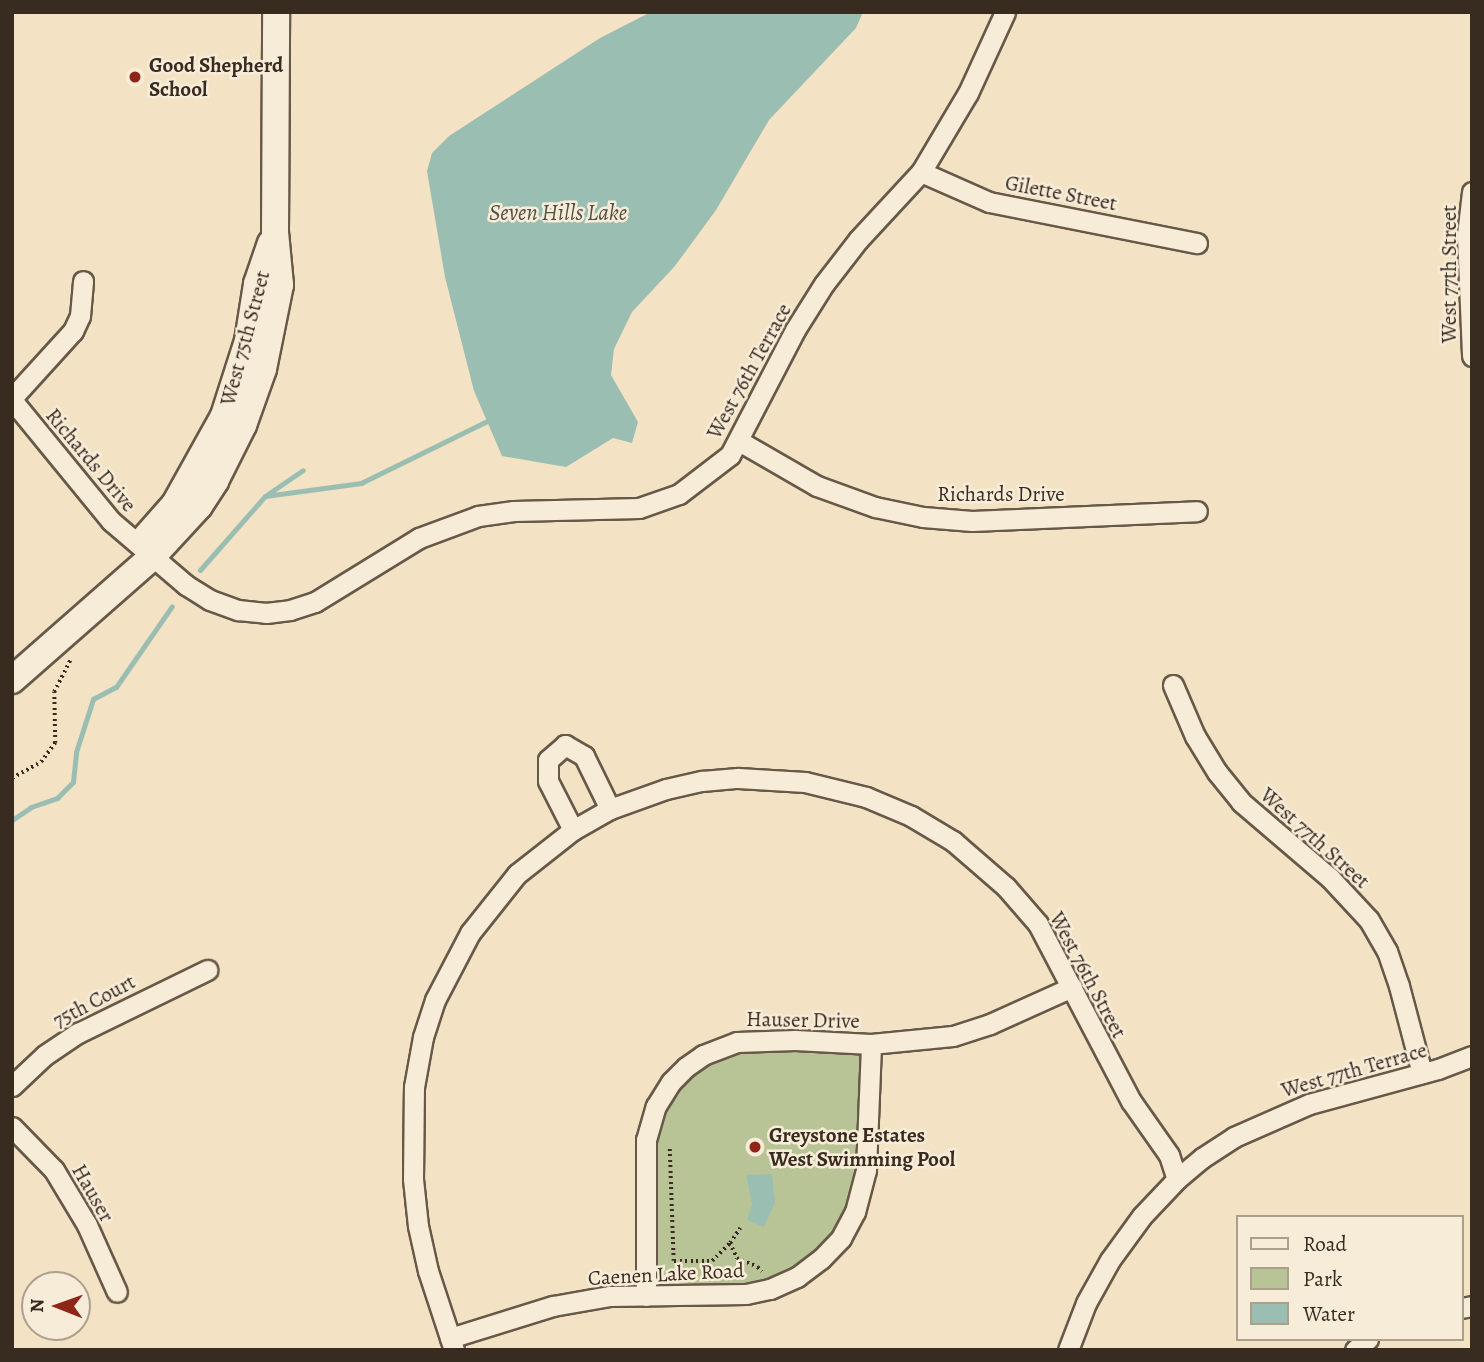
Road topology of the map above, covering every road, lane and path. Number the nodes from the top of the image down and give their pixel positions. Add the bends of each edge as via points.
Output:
1 (276, 12) edge
2 (1005, 12) edge
3 (921, 172) junction
4 (1472, 192) edge
5 (1197, 243) dead end
6 (83, 281) dead end
7 (1472, 356) edge
8 (12, 399) edge
9 (739, 441) junction
10 (1197, 511) dead end
11 (145, 551) junction
12 (73, 655) dead end
13 (12, 656) edge
14 (12, 680) edge
15 (1173, 685) dead end
16 (12, 778) edge
17 (610, 809) junction
18 (572, 830) junction
19 (206, 970) dead end
20 (1072, 987) junction
21 (871, 1044) junction
22 (1472, 1056) edge
23 (1422, 1073) junction
24 (12, 1086) edge
25 (12, 1127) edge
26 (670, 1149) dead end
27 (1177, 1179) junction
28 (740, 1228) dead end
29 (730, 1242) junction
30 (766, 1276) dead end
31 (117, 1292) dead end
32 (646, 1296) junction
33 (452, 1344) edge
34 (1068, 1350) edge

1 - 11 main road, West 75th Street via 279,285 272,331 254,397 215,481 199,506
2 - 3 street, West 76th Terrace via 968,93
3 - 5 street, Gilette Street via 989,202
3 - 9 street, West 76th Terrace via 824,284 795,330
4 - 7 street, West 77th Street via 1467,235
6 - 8 street via 80,316 73,331
8 - 11 street, Richards Drive via 111,521
9 - 10 street, Richards Drive via 817,486 875,507 923,517 972,521
9 - 11 street, West 76th Terrace via 715,470 679,494 639,508 514,511 444,526 315,602 289,610 238,610 210,600
11 - 13 main road
11 - 14 main road
12 - 16 path via 54,692 55,743 41,762
15 - 23 street, West 77th Street via 1195,736 1241,802 1330,878 1369,920 1399,985
17 - 18 street, West 76th Street
17 - 18 street via 584,755 565,746 548,760 548,781
17 - 20 street, West 76th Street via 666,789 738,778 805,782 866,797 953,841 1006,887 1038,924
18 - 33 street, West 76th Street via 517,874 470,933 440,988 424,1037 414,1087 413,1178 428,1271
19 - 24 street, 75th Court via 78,1033 44,1055
20 - 21 street, Hauser Drive via 990,1024 953,1035
20 - 27 street, West 76th Street via 1131,1101 1169,1155
21 - 32 street, Caenen Lake Road via 866,1170 855,1212 841,1238 805,1271 770,1289 721,1296
21 - 32 street, Hauser Drive via 737,1042 703,1055 671,1082 656,1106 646,1140
22 - 23 street, West 77th Terrace
23 - 27 street, West 77th Terrace via 1272,1118 1234,1137
25 - 31 street, Hauser via 54,1170 87,1225
26 - 29 path via 674,1261 716,1260
27 - 34 street, West 77th Terrace via 1110,1260 1086,1303
28 - 29 path
29 - 30 path via 737,1258 758,1266
32 - 33 street, Caenen Lake Road via 610,1296 553,1306

